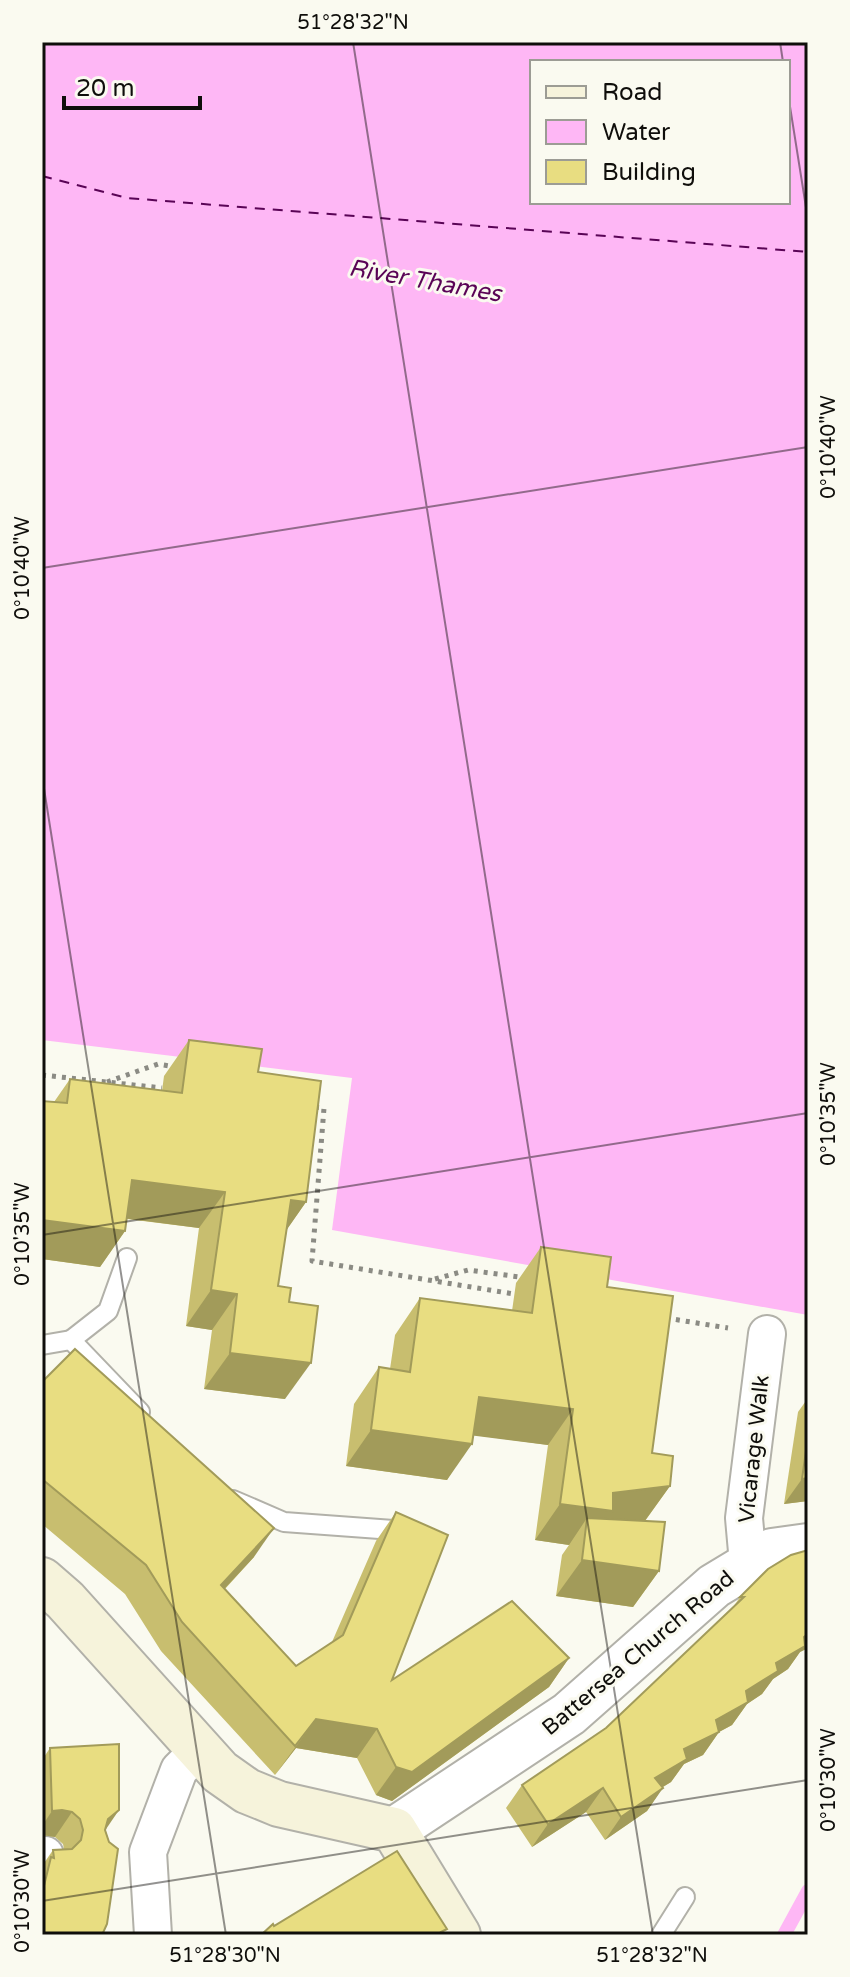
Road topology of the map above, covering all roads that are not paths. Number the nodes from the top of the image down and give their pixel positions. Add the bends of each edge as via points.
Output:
1 (127, 1258) edge
2 (767, 1334) road end
3 (71, 1340) junction
4 (42, 1345) edge
5 (155, 1430) edge
6 (219, 1490) edge
7 (428, 1533) edge
8 (808, 1546) edge
9 (748, 1563) junction
10 (42, 1580) edge
11 (199, 1750) junction
12 (394, 1830) junction
13 (148, 1852) junction
14 (109, 1854) edge
15 (685, 1897) dead end
16 (153, 1935) edge
17 (458, 1935) edge
18 (661, 1935) edge

1 - 3 lane via 108,1311
2 - 9 street, Vicarage Walk via 744,1518
3 - 4 lane
3 - 5 lane
6 - 7 lane via 284,1522
8 - 9 street, Battersea Church Road via 772,1551
9 - 12 street, Battersea Church Road via 714,1586 569,1714
10 - 11 main road
11 - 12 main road via 247,1791 279,1804
11 - 13 street via 179,1770
12 - 17 main road
13 - 14 street
13 - 16 street
15 - 18 lane

